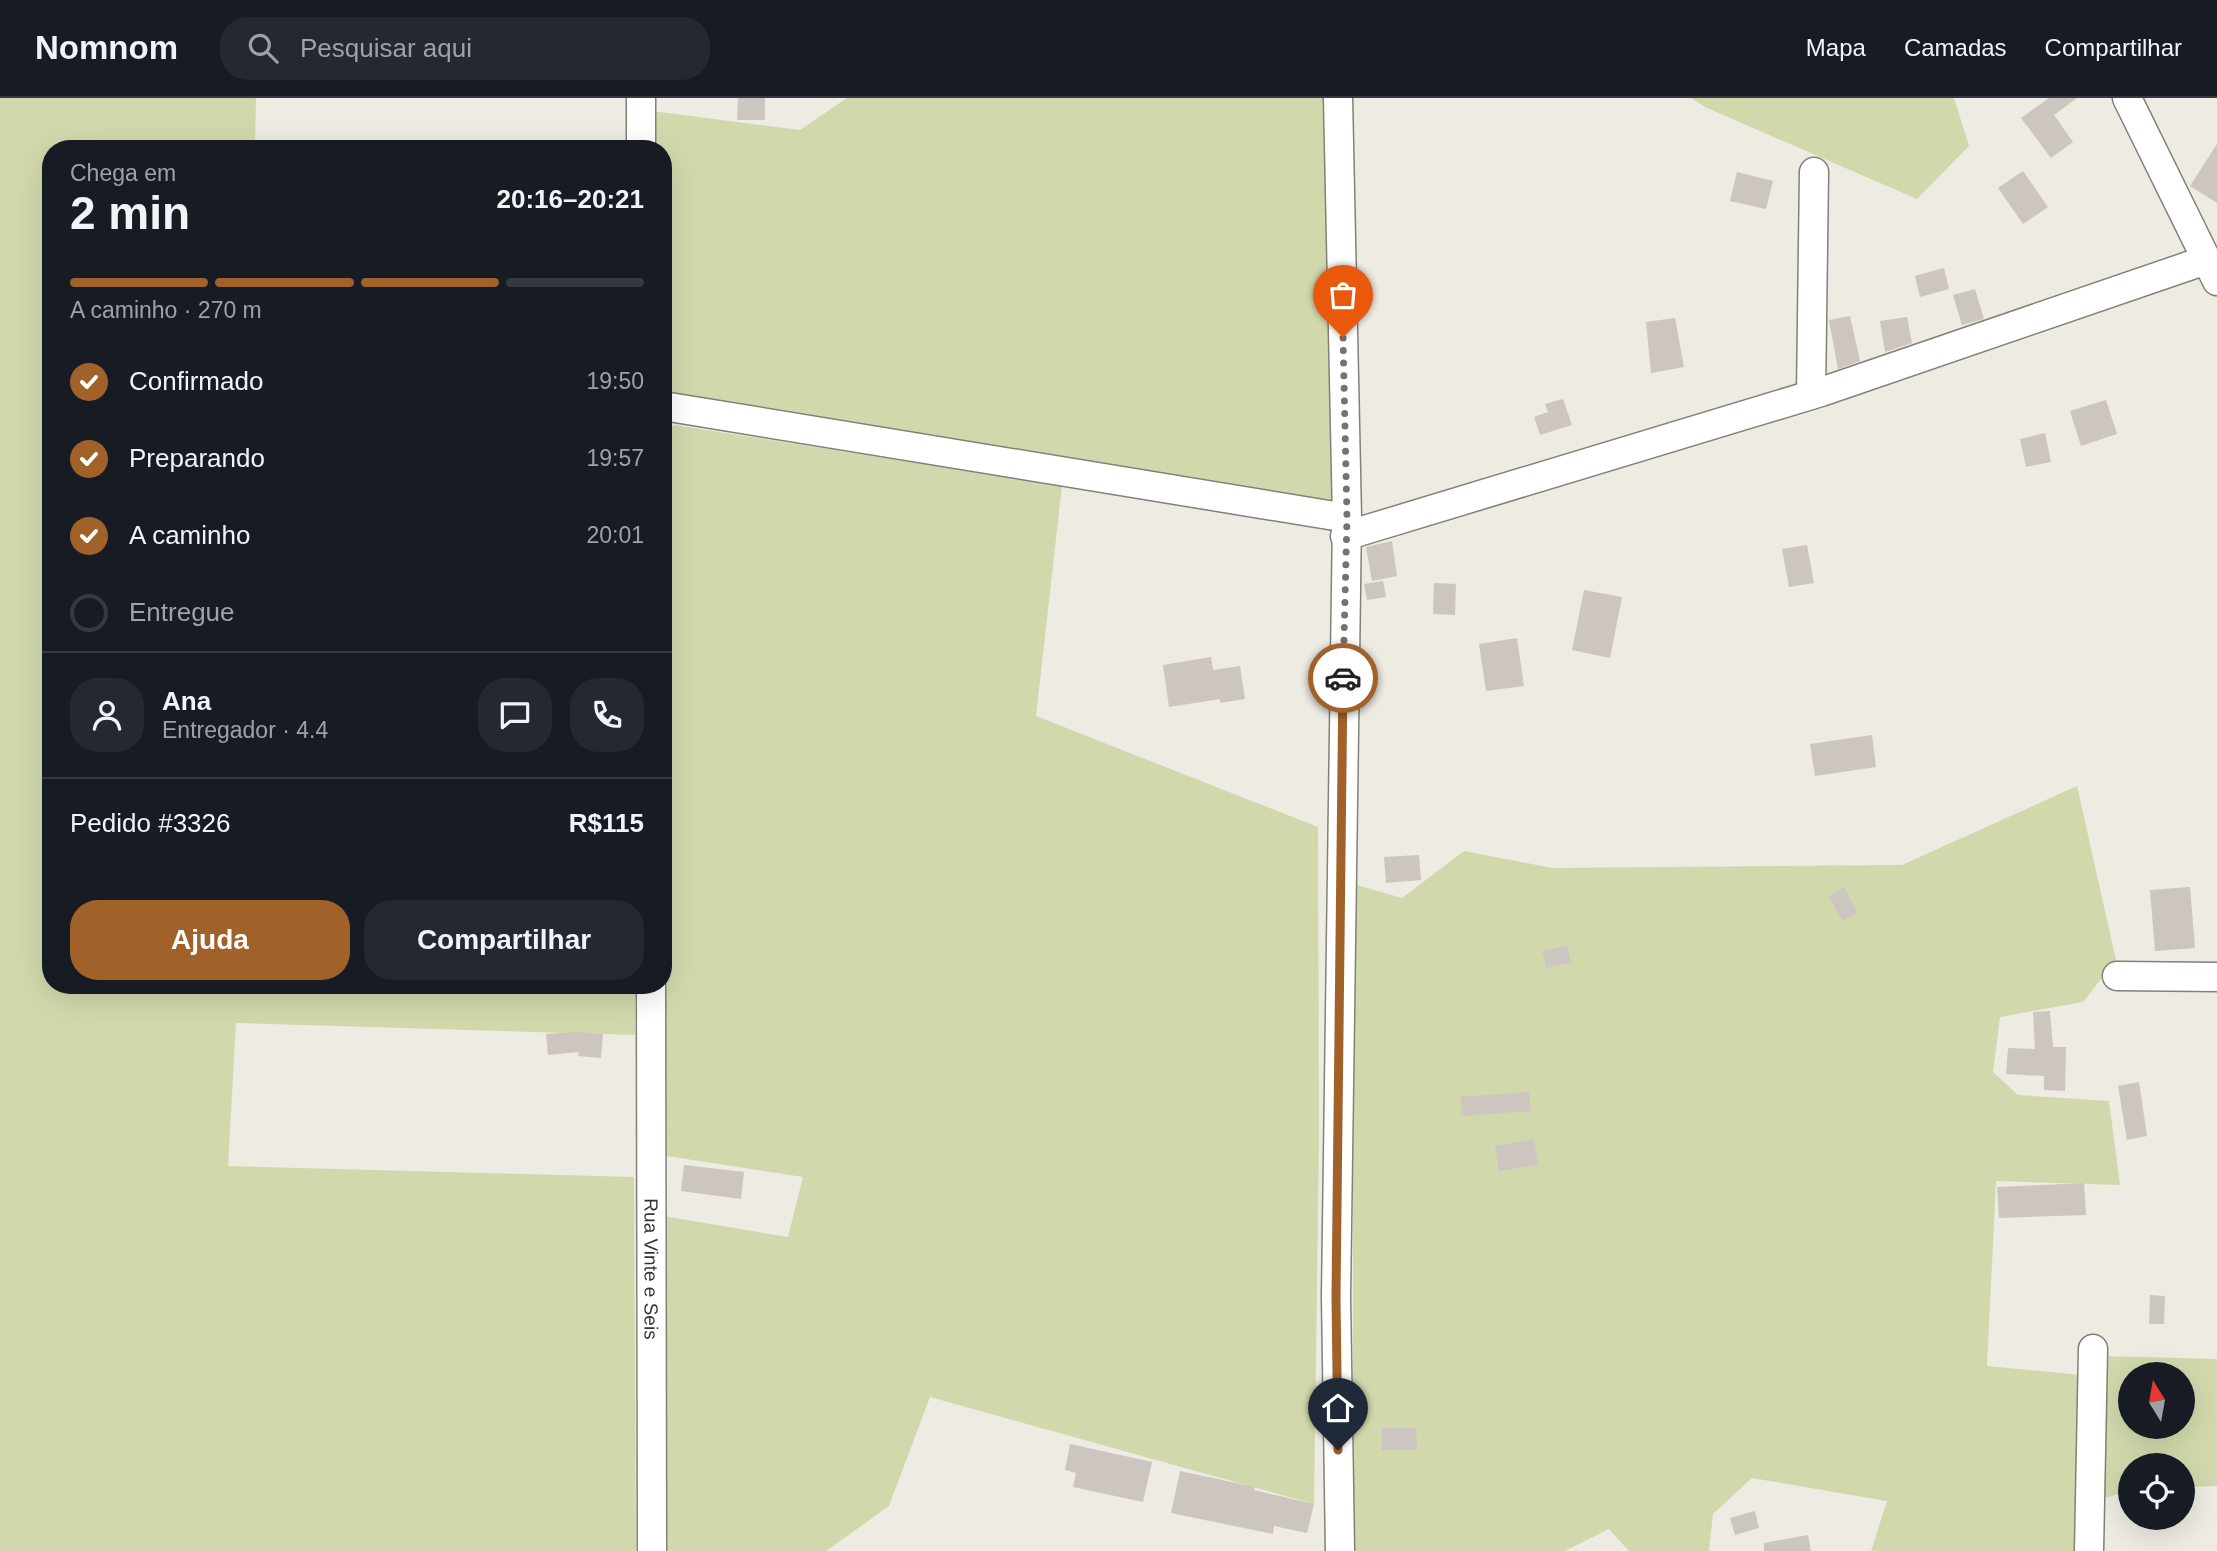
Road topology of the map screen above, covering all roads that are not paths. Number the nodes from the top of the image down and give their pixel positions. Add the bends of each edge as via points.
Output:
1 (641, 98) edge
2 (1338, 98) edge
3 (2127, 98) edge
4 (641, 140) edge
5 (1814, 172) dead end
6 (2212, 270) edge
7 (1811, 395) junction
8 (672, 408) edge
9 (1346, 527) junction
10 (2117, 976) dead end
11 (2217, 977) edge
12 (651, 994) edge
13 (2093, 1349) dead end
14 (652, 1551) edge
15 (1340, 1551) edge
16 (2089, 1551) edge

1 - 4 street
2 - 9 street
3 - 6 street
5 - 7 street
6 - 7 street
7 - 9 street
8 - 9 street
9 - 15 street via 1336,1297
10 - 11 street
12 - 14 street, Rua Vinte e Seis
13 - 16 street

